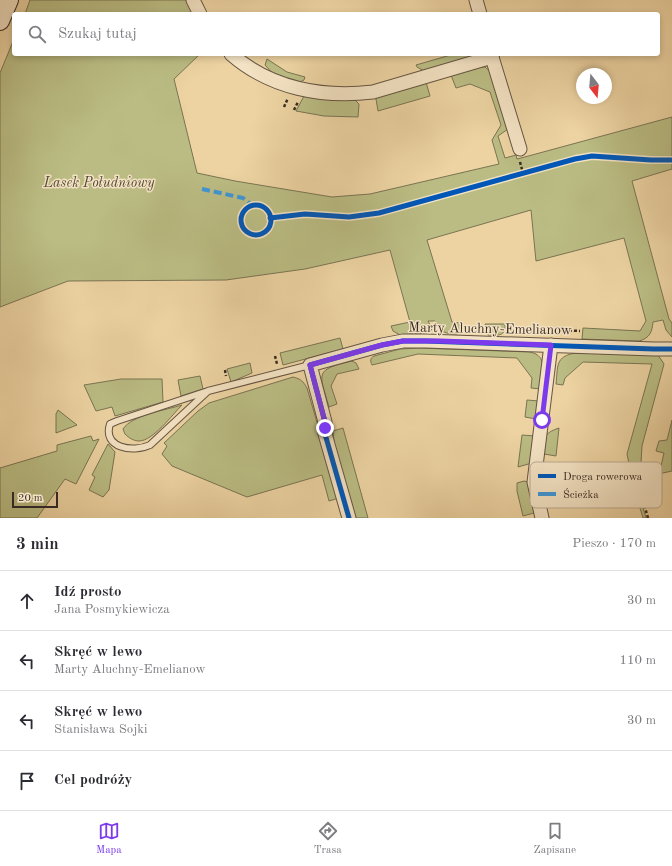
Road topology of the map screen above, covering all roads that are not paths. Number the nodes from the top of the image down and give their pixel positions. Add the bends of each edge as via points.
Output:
1 (9, 0) edge
2 (193, 0) edge
3 (476, 0) edge
4 (199, 12) edge
5 (479, 12) edge
6 (0, 21) edge
7 (234, 56) edge
8 (489, 56) edge
9 (492, 56) edge
10 (520, 149) dead end
11 (551, 345) junction
12 (672, 349) edge
13 (310, 365) junction
14 (208, 392) junction
15 (536, 462) edge
16 (540, 508) edge
17 (349, 518) edge
18 (542, 518) edge

1 - 6 main road
2 - 4 street
3 - 5 street
7 - 8 street via 260,73 291,87 336,94 373,92
9 - 10 street
11 - 12 street, Marty Aluchny-Emelianow
11 - 13 street, Marty Aluchny-Emelianow via 403,341
11 - 15 street
13 - 14 lane
13 - 17 street via 325,422 325,434
14 - 14 lane via 150,445 128,449 112,441 110,424
16 - 18 street

